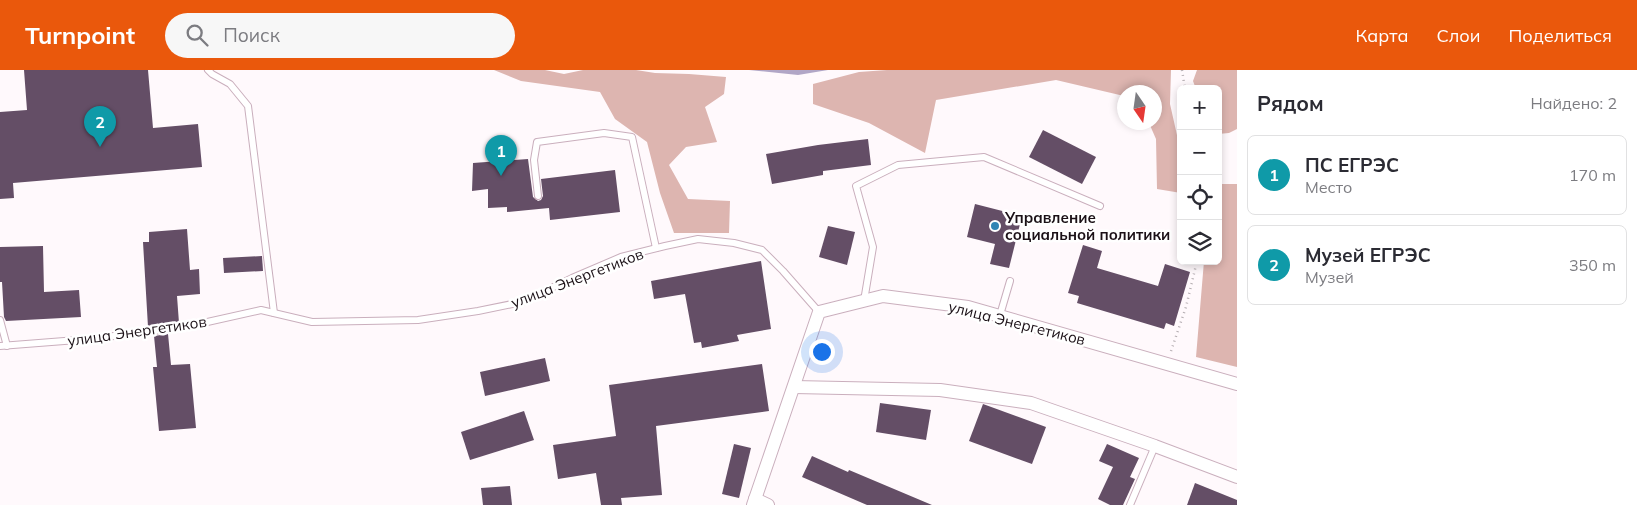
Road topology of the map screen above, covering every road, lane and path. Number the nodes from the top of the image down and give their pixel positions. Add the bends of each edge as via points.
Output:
1 (208, 70) edge
2 (1182, 70) edge
3 (1184, 85) edge
4 (538, 196) dead end
5 (1100, 206) dead end
6 (656, 248) junction
7 (1196, 265) edge
8 (1010, 281) dead end
9 (864, 301) junction
10 (820, 312) junction
11 (274, 313) junction
12 (1000, 315) junction
13 (0, 320) edge
14 (4, 346) edge
15 (1166, 364) junction
16 (1237, 384) edge
17 (794, 387) junction
18 (1155, 446) junction
19 (1237, 477) edge
20 (754, 502) edge
21 (768, 505) edge
22 (1130, 505) edge

1 - 11 lane via 230,84 248,106
2 - 3 path
4 - 6 lane via 534,160 537,142 604,133 632,137
5 - 9 lane via 984,157 898,165 856,186 872,247
6 - 10 lane, улица Энергетиков via 698,240 762,250
6 - 11 lane, улица Энергетиков via 621,257 522,302 478,311 418,320 362,322 312,322
7 - 15 path via 1186,307
8 - 12 lane
9 - 10 street, улица Энергетиков
9 - 12 street, улица Энергетиков via 884,296 968,307
10 - 17 street
11 - 14 lane, улица Энергетиков via 261,310 185,327
12 - 15 street, улица Энергетиков
13 - 14 lane
15 - 16 street, улица Энергетиков
17 - 18 street via 940,390 1030,403
17 - 20 street
18 - 19 street
18 - 22 lane
20 - 21 street

